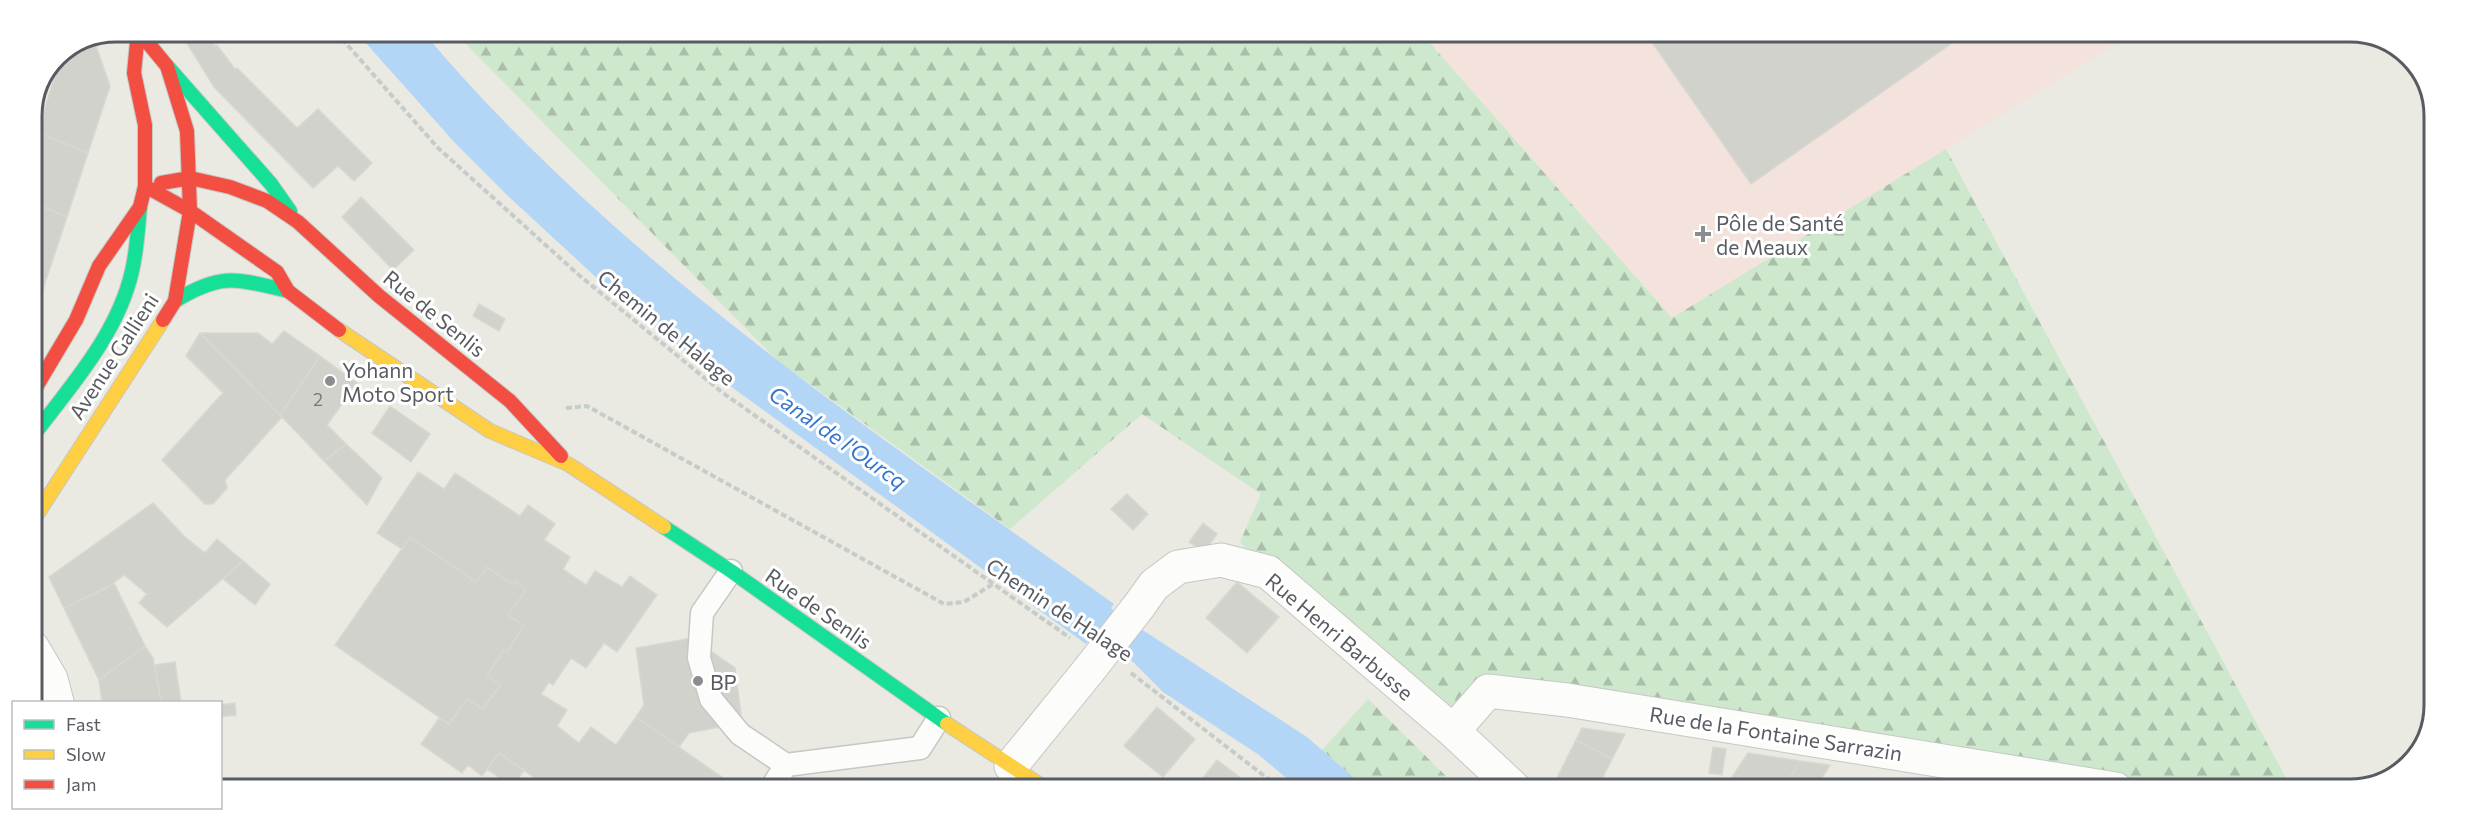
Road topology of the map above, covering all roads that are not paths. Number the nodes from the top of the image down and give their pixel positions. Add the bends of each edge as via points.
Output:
1 (137, 42) edge
2 (147, 42) edge
3 (167, 66) junction
4 (190, 178) junction
5 (145, 186) junction
6 (140, 207) junction
7 (189, 211) junction
8 (297, 222) junction
9 (288, 291) junction
10 (175, 301) junction
11 (42, 377) edge
12 (42, 423) edge
13 (568, 465) junction
14 (42, 507) edge
15 (731, 571) junction
16 (42, 664) edge
17 (57, 701) edge
18 (939, 718) junction
19 (1453, 731) junction
20 (786, 765) junction
21 (1011, 766) junction
22 (777, 779) edge
23 (1031, 779) edge
24 (1504, 779) edge
25 (2054, 779) edge

1 - 5 main road, Avenue Gallieni via 134,73 145,125
2 - 3 main road, Avenue Gallieni
3 - 4 main road, Avenue Gallieni via 187,131
3 - 8 main road, Rue de Senlis via 271,184
4 - 5 main road, Rue de Senlis
4 - 7 main road, Avenue Gallieni
4 - 8 main road, Rue de Senlis via 267,201
5 - 6 main road, Avenue Gallieni
5 - 7 main road, Rue de Senlis
6 - 11 main road, Avenue Gallieni via 99,266 76,320
6 - 12 main road via 131,279 117,313
7 - 9 main road, Rue de Senlis via 277,272
7 - 10 main road, Avenue Gallieni
8 - 13 main road, Rue de Senlis via 379,296 510,401
9 - 10 main road, Rue de Senlis via 242,279 216,279
9 - 13 main road, Rue de Senlis via 313,312 490,431
10 - 14 main road, Avenue Gallieni
13 - 15 main road, Rue de Senlis
15 - 18 main road, Rue de Senlis
15 - 20 lane via 702,613 699,658 711,699 740,734
16 - 17 street
18 - 20 lane via 920,748
18 - 21 main road, Rue de Senlis
19 - 21 street, Rue Henri Barbusse, bridge via 1268,572 1221,560 1178,567 1154,585
19 - 24 street, Rue Henri Barbusse
19 - 25 street, Rue de la Fontaine Sarrazin via 1488,691
20 - 22 lane
21 - 23 main road, Rue de Senlis

